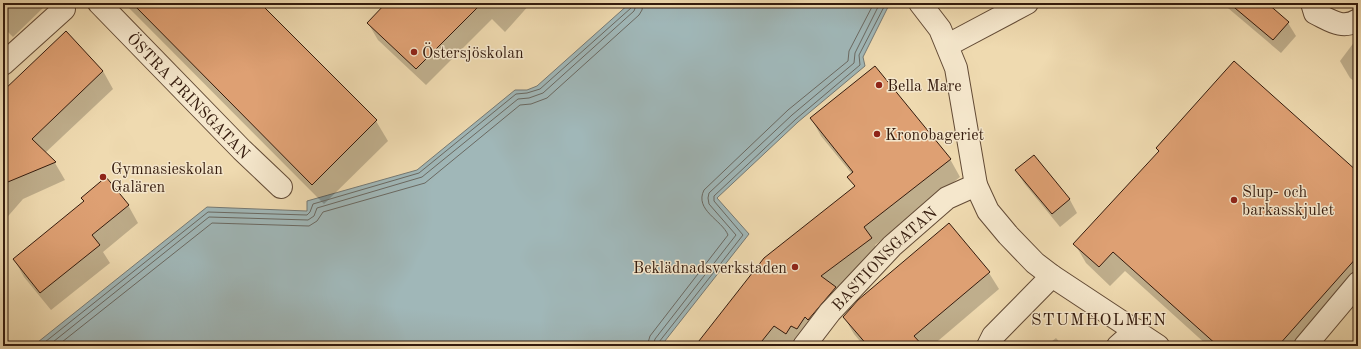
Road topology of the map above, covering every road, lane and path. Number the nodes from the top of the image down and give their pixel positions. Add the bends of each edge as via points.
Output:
1 (99, 3) edge
2 (920, 3) edge
3 (1027, 3) edge
4 (1312, 3) edge
5 (61, 6) edge
6 (1358, 20) edge
7 (948, 45) junction
8 (3, 64) edge
9 (976, 185) junction
10 (281, 187) dead end
11 (1052, 276) junction
12 (1358, 283) edge
13 (1136, 330) junction
14 (804, 346) edge
15 (988, 346) edge
16 (1118, 346) edge
17 (1158, 346) edge
18 (1305, 346) edge

1 - 10 street, ÖSTRA PRINSGATAN
2 - 7 street via 940,29
3 - 7 street
4 - 6 street via 1316,12 1340,25 1352,24
5 - 8 street
7 - 9 street via 956,68
9 - 11 street via 988,211 1008,235 1035,263
9 - 14 street, BASTIONSGATAN via 946,198 892,246 830,312
11 - 13 street
11 - 15 street via 993,336
12 - 18 street
13 - 16 street
13 - 17 street

